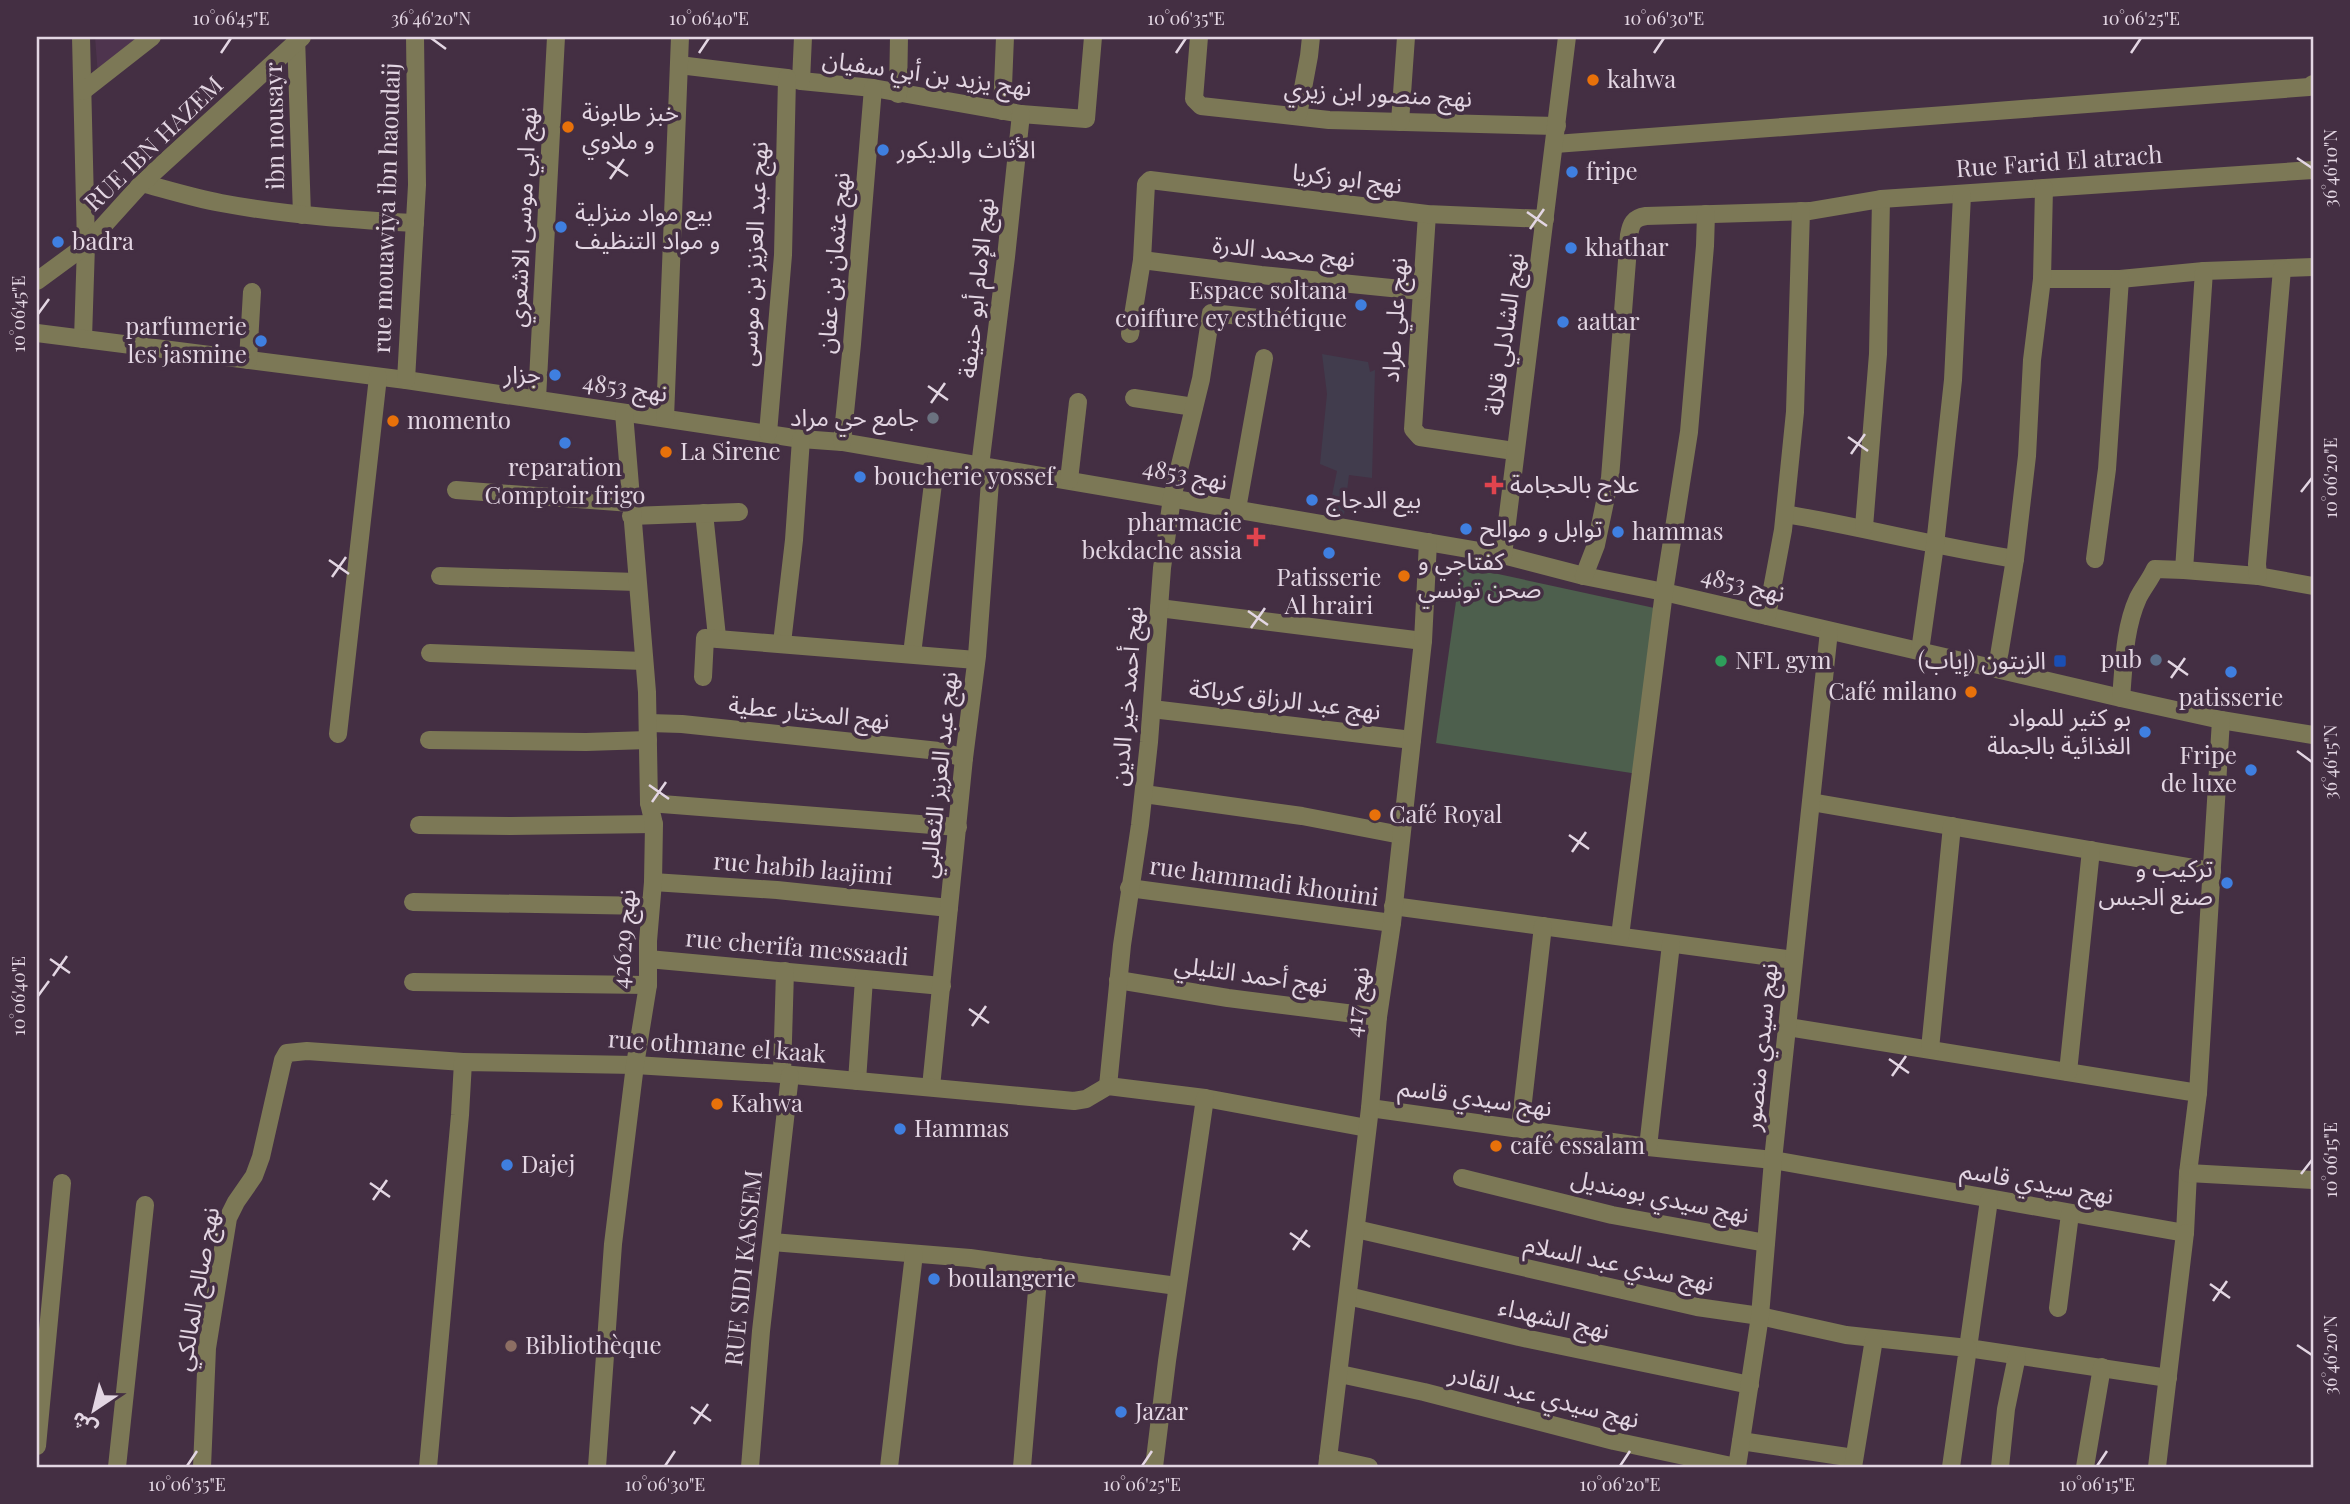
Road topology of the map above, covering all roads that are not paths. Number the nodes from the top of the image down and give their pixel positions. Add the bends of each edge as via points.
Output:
1 (81, 37) edge
2 (152, 37) edge
3 (415, 37) edge
4 (556, 37) edge
5 (680, 37) edge
6 (803, 37) edge
7 (900, 37) edge
8 (1005, 37) edge
9 (1093, 37) edge
10 (1199, 37) edge
11 (1311, 37) edge
12 (1406, 37) edge
13 (1567, 37) edge
14 (299, 38) edge
15 (678, 65) junction
16 (794, 79) junction
17 (2313, 84) edge
18 (873, 88) junction
19 (82, 91) junction
20 (898, 94) junction
21 (1002, 111) junction
22 (1021, 114) junction
23 (1298, 115) junction
24 (1400, 122) junction
25 (1557, 126) junction
26 (1555, 144) junction
27 (2313, 170) edge
28 (142, 183) junction
29 (2044, 188) junction
30 (1962, 194) junction
31 (1881, 199) junction
32 (1806, 211) junction
33 (1427, 214) junction
34 (1706, 214) junction
35 (302, 215) junction
36 (1545, 219) junction
37 (415, 223) junction
38 (86, 245) junction
39 (1142, 260) junction
40 (2313, 267) edge
41 (2282, 269) junction
42 (2204, 271) junction
43 (2042, 279) junction
44 (2120, 279) junction
45 (37, 281) edge
46 (1420, 291) junction
47 (252, 292) dead end
48 (1279, 320) dead end
49 (37, 333) edge
50 (1130, 334) dead end
51 (83, 339) junction
52 (1264, 358) dead end
53 (248, 360) junction
54 (378, 377) junction
55 (405, 380) junction
56 (1134, 398) dead end
57 (537, 399) junction
58 (1078, 402) dead end
59 (1194, 407) junction
60 (624, 413) junction
61 (664, 418) junction
62 (768, 433) junction
63 (801, 439) junction
64 (842, 442) junction
65 (1514, 451) junction
66 (936, 459) junction
67 (985, 467) junction
68 (1069, 480) junction
69 (456, 490) dead end
70 (1172, 498) junction
71 (631, 509) junction
72 (1237, 509) junction
73 (739, 512) dead end
74 (705, 513) junction
75 (1785, 514) junction
76 (1864, 527) junction
77 (1428, 542) junction
78 (1935, 545) junction
79 (1503, 555) junction
80 (2015, 559) junction
81 (2095, 559) dead end
82 (2184, 570) junction
83 (440, 576) dead end
84 (1584, 576) junction
85 (2258, 576) junction
86 (637, 582) junction
87 (2313, 586) edge
88 (1664, 592) junction
89 (1159, 608) junction
90 (1767, 616) junction
91 (1829, 631) junction
92 (717, 637) junction
93 (1423, 641) junction
94 (782, 643) junction
95 (1920, 651) junction
96 (430, 653) dead end
97 (912, 654) junction
98 (976, 660) junction
99 (644, 662) junction
100 (1997, 668) junction
101 (703, 677) dead end
102 (2120, 698) junction
103 (1152, 709) junction
104 (2221, 720) junction
105 (648, 731) junction
106 (338, 734) dead end
107 (2313, 735) edge
108 (429, 740) dead end
109 (1412, 740) junction
110 (964, 758) junction
111 (1144, 794) junction
112 (1811, 802) junction
113 (649, 803) junction
114 (654, 824) junction
115 (419, 825) dead end
116 (1952, 826) junction
117 (958, 827) junction
118 (1401, 835) junction
119 (2091, 850) junction
120 (2212, 871) junction
121 (653, 882) junction
122 (1129, 888) junction
123 (413, 902) dead end
124 (650, 905) junction
125 (948, 908) junction
126 (1392, 915) junction
127 (1543, 926) junction
128 (1620, 936) junction
129 (1671, 944) junction
130 (648, 959) junction
131 (1794, 960) junction
132 (785, 971) junction
133 (864, 979) junction
134 (1118, 980) junction
135 (413, 982) dead end
136 (648, 985) junction
137 (942, 986) junction
138 (1378, 1017) junction
139 (1788, 1027) junction
140 (1930, 1049) junction
141 (463, 1062) junction
142 (635, 1065) junction
143 (2068, 1072) junction
144 (786, 1075) junction
145 (857, 1081) junction
146 (1108, 1086) junction
147 (931, 1087) junction
148 (2198, 1093) junction
149 (1205, 1098) junction
150 (1370, 1108) junction
151 (1367, 1128) junction
152 (1520, 1128) junction
153 (1648, 1147) junction
154 (1773, 1160) junction
155 (2188, 1173) junction
156 (1462, 1178) dead end
157 (2313, 1181) edge
158 (62, 1183) dead end
159 (1989, 1200) junction
160 (145, 1205) dead end
161 (2070, 1214) junction
162 (1356, 1229) junction
163 (2185, 1233) junction
164 (772, 1242) junction
165 (1766, 1243) junction
166 (914, 1254) junction
167 (1039, 1267) junction
168 (1177, 1286) junction
169 (1348, 1296) junction
170 (2058, 1308) dead end
171 (1760, 1316) junction
172 (1874, 1339) junction
173 (1968, 1348) junction
174 (2017, 1356) junction
175 (2102, 1367) junction
176 (1340, 1374) junction
177 (2168, 1378) junction
178 (1750, 1385) junction
179 (1741, 1441) junction
180 (37, 1447) edge
181 (1853, 1462) edge
182 (1328, 1463) edge
183 (117, 1467) edge
184 (202, 1467) edge
185 (428, 1467) edge
186 (597, 1467) edge
187 (750, 1467) edge
188 (889, 1467) edge
189 (1022, 1467) edge
190 (1154, 1467) edge
191 (1369, 1467) edge
192 (1737, 1467) edge
193 (1951, 1467) edge
194 (2000, 1467) edge
195 (2085, 1467) edge
196 (2157, 1467) edge

1 - 19 street
2 - 19 street
3 - 37 street, rue mouawiya ibn haoudaij
4 - 57 street, نهج ابي موسى الاشعري
5 - 15 street
6 - 16 street, نهج عبد العزيز بن موسى
7 - 20 street
8 - 21 street
9 - 22 street, نهج يزيد بن أبي سفيان via 1086,119
10 - 23 street, نهج منصور ابن زيري via 1197,104
11 - 23 street
12 - 24 street
13 - 25 street, نهج الشادلي قلالة
14 - 28 street, RUE IBN HAZEM
14 - 35 street, ibn nousayr
15 - 16 street, نهج يزيد بن أبي سفيان
15 - 61 street
16 - 18 street, نهج يزيد بن أبي سفيان
16 - 62 street, نهج عبد العزيز بن موسى
17 - 26 street via 2038,110
18 - 20 street, نهج يزيد بن أبي سفيان
18 - 64 street, نهج عثمان بن عفان
19 - 38 street
20 - 21 street, نهج يزيد بن أبي سفيان
21 - 22 street, نهج يزيد بن أبي سفيان
22 - 67 street, نهج الإمام أبو حنيفة
23 - 24 street, نهج منصور ابن زيري
24 - 25 street, نهج منصور ابن زيري
25 - 26 street, نهج الشادلي قلالة
26 - 36 street, نهج الشادلي قلالة
27 - 29 street, Rue Farid El atrach
28 - 35 street via 219,203
28 - 38 street, RUE IBN HAZEM
29 - 30 street, Rue Farid El atrach
29 - 43 street
30 - 31 street, Rue Farid El atrach
30 - 78 street via 1953,380
31 - 32 street, Rue Farid El atrach
31 - 76 street via 1878,354
32 - 34 street, Rue Farid El atrach
32 - 75 street
33 - 36 street, نهج ابو زكريا
33 - 39 street, نهج ابو زكريا via 1154,180 1146,184
33 - 46 street, نهج علي طراد
34 - 84 street, Rue Farid El atrach via 1642,216 1630,224 1610,478 1596,545
34 - 88 street via 1693,400
35 - 37 street
36 - 65 street, نهج الشادلي قلالة
37 - 55 street, rue mouawiya ibn haoudaij
38 - 45 street, RUE IBN HAZEM
38 - 51 street
39 - 46 street, نهج محمد الدرة
39 - 50 street
40 - 41 street
41 - 42 street
41 - 85 street
42 - 44 street
42 - 82 street
43 - 44 street
43 - 80 street
44 - 81 street
46 - 65 street, نهج علي طراد via 1413,429 1420,437
47 - 53 street
48 - 59 street, نهج أحمد خير الدين via 1211,313
49 - 51 street, نهج 4853
51 - 53 street, نهج 4853
52 - 72 street
53 - 54 street, نهج 4853
54 - 55 street, نهج 4853
54 - 106 street
55 - 57 street, نهج 4853
56 - 59 street
57 - 60 street, نهج 4853
58 - 68 street
59 - 70 street, نهج أحمد خير الدين
60 - 61 street, نهج 4853
60 - 71 street, نهج 42629
61 - 62 street, نهج 4853
62 - 63 street, نهج 4853
63 - 64 street, نهج 4853
63 - 94 street
64 - 66 street, نهج 4853
65 - 79 street, نهج الشادلي قلالة
66 - 67 street, نهج 4853
66 - 97 street
67 - 68 street, نهج 4853
67 - 98 street, نهج عبد العزيز الثعالبي
68 - 70 street, نهج 4853
69 - 71 street
70 - 72 street, نهج 4853
70 - 89 street, نهج أحمد خير الدين
71 - 74 street
71 - 86 street, نهج 42629
72 - 77 street, نهج 4853
73 - 74 street
74 - 92 street
75 - 76 street
75 - 90 street
76 - 78 street
77 - 79 street, نهج 4853
77 - 93 street, نهج 417
78 - 80 street
78 - 95 street
79 - 84 street, نهج 4853
80 - 100 street
82 - 85 street
82 - 102 street via 2155,569 2138,597 2127,636
83 - 86 street
84 - 88 street, نهج 4853
85 - 87 street
86 - 99 street, نهج 42629
88 - 90 street, نهج 4853
88 - 128 street
89 - 93 street
89 - 103 street, نهج أحمد خير الدين
90 - 91 street, نهج 4853
91 - 95 street, نهج 4853
91 - 112 street, نهج سيدي منصور
92 - 94 street
92 - 101 street via 705,638
93 - 109 street, نهج 417
94 - 97 street
95 - 100 street, نهج 4853
96 - 99 street
97 - 98 street
98 - 110 street, نهج عبد العزيز الثعالبي
99 - 105 street, نهج 42629
100 - 102 street, نهج 4853
102 - 104 street, نهج 4853
103 - 109 street, نهج عبد الرزاق كرباكة
103 - 111 street, نهج أحمد خير الدين
104 - 107 street, نهج 4853
104 - 120 street
105 - 108 street, نهج المختار عطية via 586,742
105 - 110 street, نهج المختار عطية via 682,724 939,751
105 - 113 street, نهج 42629
109 - 118 street, نهج 417
110 - 117 street, نهج عبد العزيز الثعالبي
111 - 118 street
111 - 122 street, نهج أحمد خير الدين
112 - 116 street
112 - 131 street, نهج سيدي منصور
113 - 114 street, نهج 42629
113 - 117 street
114 - 115 street
114 - 121 street, نهج 42629
116 - 119 street
116 - 140 street
117 - 125 street, نهج عبد العزيز الثعالبي
118 - 126 street, نهج 417
119 - 120 street
119 - 143 street
120 - 148 street
121 - 124 street, نهج 42629
121 - 125 street, rue habib laajimi
122 - 126 street, rue hammadi khouini
122 - 134 street, نهج أحمد خير الدين
123 - 124 street
124 - 130 street, نهج 42629
125 - 137 street, نهج عبد العزيز الثعالبي
126 - 127 street, rue hammadi khouini
126 - 138 street, نهج 417
127 - 128 street, rue hammadi khouini
127 - 152 street
128 - 129 street, rue hammadi khouini
129 - 131 street, rue hammadi khouini
129 - 153 street
130 - 132 street, rue cherifa messaadi
130 - 136 street, نهج 42629
131 - 139 street, نهج سيدي منصور
132 - 133 street, rue cherifa messaadi
132 - 144 street, RUE SIDI KASSEM
133 - 137 street, rue cherifa messaadi
133 - 145 street
134 - 138 street, نهج أحمد التليلي
134 - 146 street, نهج أحمد خير الدين
135 - 136 street
136 - 142 street, نهج 42629
137 - 147 street, نهج عبد العزيز الثعالبي
138 - 150 street, نهج 417
139 - 140 street
139 - 154 street, نهج سيدي منصور
140 - 143 street
141 - 142 street, rue othmane el kaak
141 - 184 street, نهج صالح المالكي via 287,1053 261,1157 228,1218 207,1348
141 - 185 street
142 - 144 street, rue othmane el kaak
142 - 186 street, نهج 42629 via 613,1244
143 - 148 street
144 - 145 street, rue othmane el kaak
144 - 164 street, RUE SIDI KASSEM
145 - 147 street, rue othmane el kaak
146 - 147 street, rue othmane el kaak via 1074,1101
146 - 149 street
148 - 155 street
149 - 151 street
149 - 168 street
150 - 151 street, نهج 417
150 - 152 street, نهج سيدي قاسم
151 - 162 street, نهج 417
152 - 153 street, نهج سيدي قاسم
153 - 154 street, نهج سيدي قاسم
154 - 159 street, نهج سيدي قاسم
154 - 165 street, نهج سيدي منصور
155 - 157 street
155 - 163 street
156 - 165 street, نهج سيدي بومنديل via 1612,1214
158 - 180 street
159 - 161 street, نهج سيدي قاسم
159 - 173 street
160 - 183 street
161 - 163 street, نهج سيدي قاسم
161 - 170 street
162 - 169 street, نهج 417
162 - 171 street, نهج سدي عبد السلام via 1623,1292
163 - 177 street
164 - 166 street
164 - 187 street, RUE SIDI KASSEM
165 - 171 street, نهج سيدي منصور
166 - 167 street
166 - 188 street
167 - 168 street
167 - 189 street
168 - 190 street
169 - 176 street, نهج 417
169 - 178 street, نهج الشهداء
171 - 172 street, نهج سدي عبد السلام
171 - 178 street, نهج سيدي منصور
172 - 173 street, نهج سدي عبد السلام
172 - 181 street
173 - 174 street, نهج سدي عبد السلام
173 - 193 street
174 - 175 street, نهج سدي عبد السلام
174 - 194 street
175 - 177 street, نهج سدي عبد السلام
175 - 195 street
176 - 182 street, نهج 417
176 - 192 street, نهج سيدي عبد القادر
177 - 196 street
178 - 179 street, نهج سيدي منصور
179 - 181 street
179 - 192 street, نهج سيدي منصور
182 - 191 street

